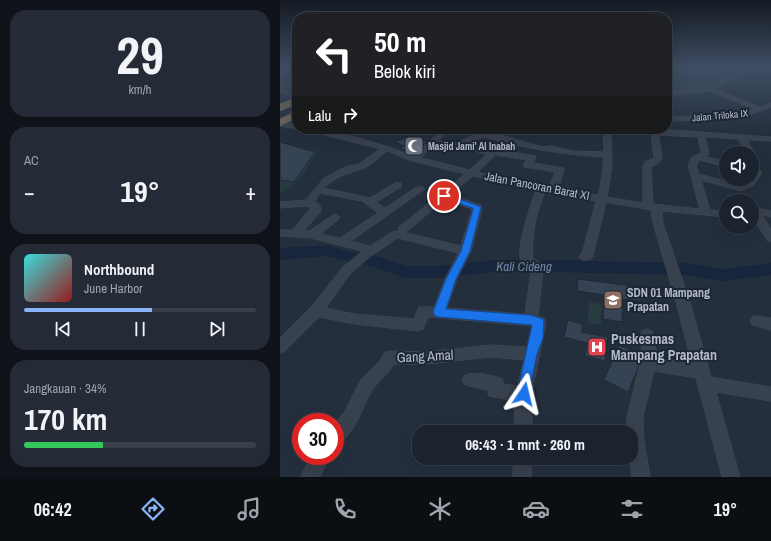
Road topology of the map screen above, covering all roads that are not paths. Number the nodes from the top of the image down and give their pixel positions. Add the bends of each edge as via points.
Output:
1 (708, 89) edge
2 (710, 89) edge
3 (280, 91) edge
4 (672, 93) edge
5 (292, 95) edge
6 (292, 97) edge
7 (292, 99) edge
8 (280, 101) edge
9 (771, 105) edge
10 (280, 108) edge
11 (292, 109) edge
12 (761, 110) junction
13 (771, 114) edge
14 (280, 115) edge
15 (292, 117) edge
16 (672, 119) edge
17 (280, 123) edge
18 (292, 126) edge
19 (672, 132) edge
20 (326, 134) edge
21 (441, 134) edge
22 (483, 134) joint
23 (607, 134) edge
24 (655, 134) edge
25 (701, 135) junction
26 (741, 137) junction
27 (508, 139) junction
28 (770, 141) edge
29 (431, 142) junction
30 (463, 142) junction
31 (746, 146) edge
32 (386, 148) junction
33 (494, 152) junction
34 (608, 155) junction
35 (698, 157) junction
36 (415, 160) junction
37 (719, 162) edge
38 (472, 173) junction
39 (694, 176) junction
40 (719, 182) edge
41 (398, 185) dead end
42 (734, 186) edge
43 (746, 186) edge
44 (541, 188) junction
45 (420, 189) dead end
46 (318, 190) junction
47 (553, 190) junction
48 (444, 196) junction
49 (603, 199) junction
50 (370, 202) junction
51 (309, 203) junction
52 (280, 205) edge
53 (652, 207) junction
54 (384, 212) junction
55 (706, 213) junction
56 (759, 213) edge
57 (719, 214) edge
58 (771, 214) edge
59 (335, 217) dead end
60 (759, 220) edge
61 (399, 231) junction
62 (280, 232) edge
63 (295, 234) junction
64 (311, 236) junction
65 (771, 238) edge
66 (342, 242) junction
67 (369, 251) junction
68 (465, 251) junction
69 (584, 258) dead end
70 (316, 311) junction
71 (439, 312) junction
72 (530, 320) junction
73 (757, 321) dead end
74 (771, 324) edge
75 (647, 335) dead end
76 (283, 340) edge
77 (531, 354) junction
78 (651, 364) junction
79 (704, 378) junction
80 (470, 380) dead end
81 (524, 394) junction
82 (771, 394) edge
83 (344, 425) edge
84 (524, 425) edge
85 (316, 465) edge
86 (523, 465) edge
87 (310, 477) edge
88 (522, 477) edge
89 (641, 477) edge
90 (731, 477) edge

1 - 4 street
2 - 12 street
3 - 5 street
6 - 8 highway
7 - 10 highway
9 - 12 street, Jalan Triloka IX
11 - 14 highway
12 - 13 street
12 - 16 street, Jalan Triloka IX via 736,115
15 - 17 highway
17 - 18 street
19 - 25 street
20 - 32 street, Jalan Pancoran Barat XI
21 - 29 street
22 - 27 street
22 - 30 street
23 - 34 street
24 - 53 street via 658,158 647,166
25 - 26 street
25 - 35 street via 706,151
26 - 28 street
26 - 31 street
27 - 33 street
27 - 34 street via 542,149
29 - 30 street via 455,146
29 - 36 street
30 - 33 street via 471,145 469,147
32 - 36 street, Jalan Pancoran Barat XI
32 - 46 street via 364,164 335,176
33 - 38 street
33 - 47 street via 532,158 526,165 560,170
34 - 49 street
35 - 37 street
35 - 39 street via 692,161
36 - 38 street, Jalan Pancoran Barat XI
38 - 44 street, Jalan Pancoran Barat XI
38 - 48 street
39 - 40 street
39 - 55 street
41 - 50 street
42 - 43 street
44 - 47 street, Jalan Pancoran Barat XI
44 - 72 street via 532,212 526,245 527,261 537,268
45 - 54 street
46 - 50 street via 357,196
46 - 51 street
47 - 49 street, Jalan Pancoran Barat XI
48 - 61 street
48 - 68 street via 477,207
49 - 53 street, Jalan Pancoran Barat XI
49 - 69 street via 587,256
50 - 54 street
51 - 52 street
51 - 63 street via 316,211
53 - 55 street, Jalan Pancoran Barat XI
53 - 79 street via 677,279
54 - 66 street
55 - 57 street, Jalan Pancoran Barat XI
56 - 58 street
59 - 64 street
60 - 65 street
61 - 67 street
61 - 68 street
62 - 63 street
63 - 64 street
64 - 66 street
66 - 67 street
67 - 70 street via 346,271
68 - 71 street
70 - 71 street via 354,319 418,325 424,311
70 - 76 street
71 - 72 street
72 - 77 street via 538,322 537,338
73 - 74 street
75 - 78 street
77 - 81 street
77 - 83 street, Gang Amal via 491,351 427,358 390,357 366,386 351,417
78 - 79 street
78 - 89 street via 647,367 635,417 635,440
79 - 82 street
79 - 90 street
80 - 81 street via 496,384 495,391
81 - 84 street
85 - 87 street
86 - 88 street

